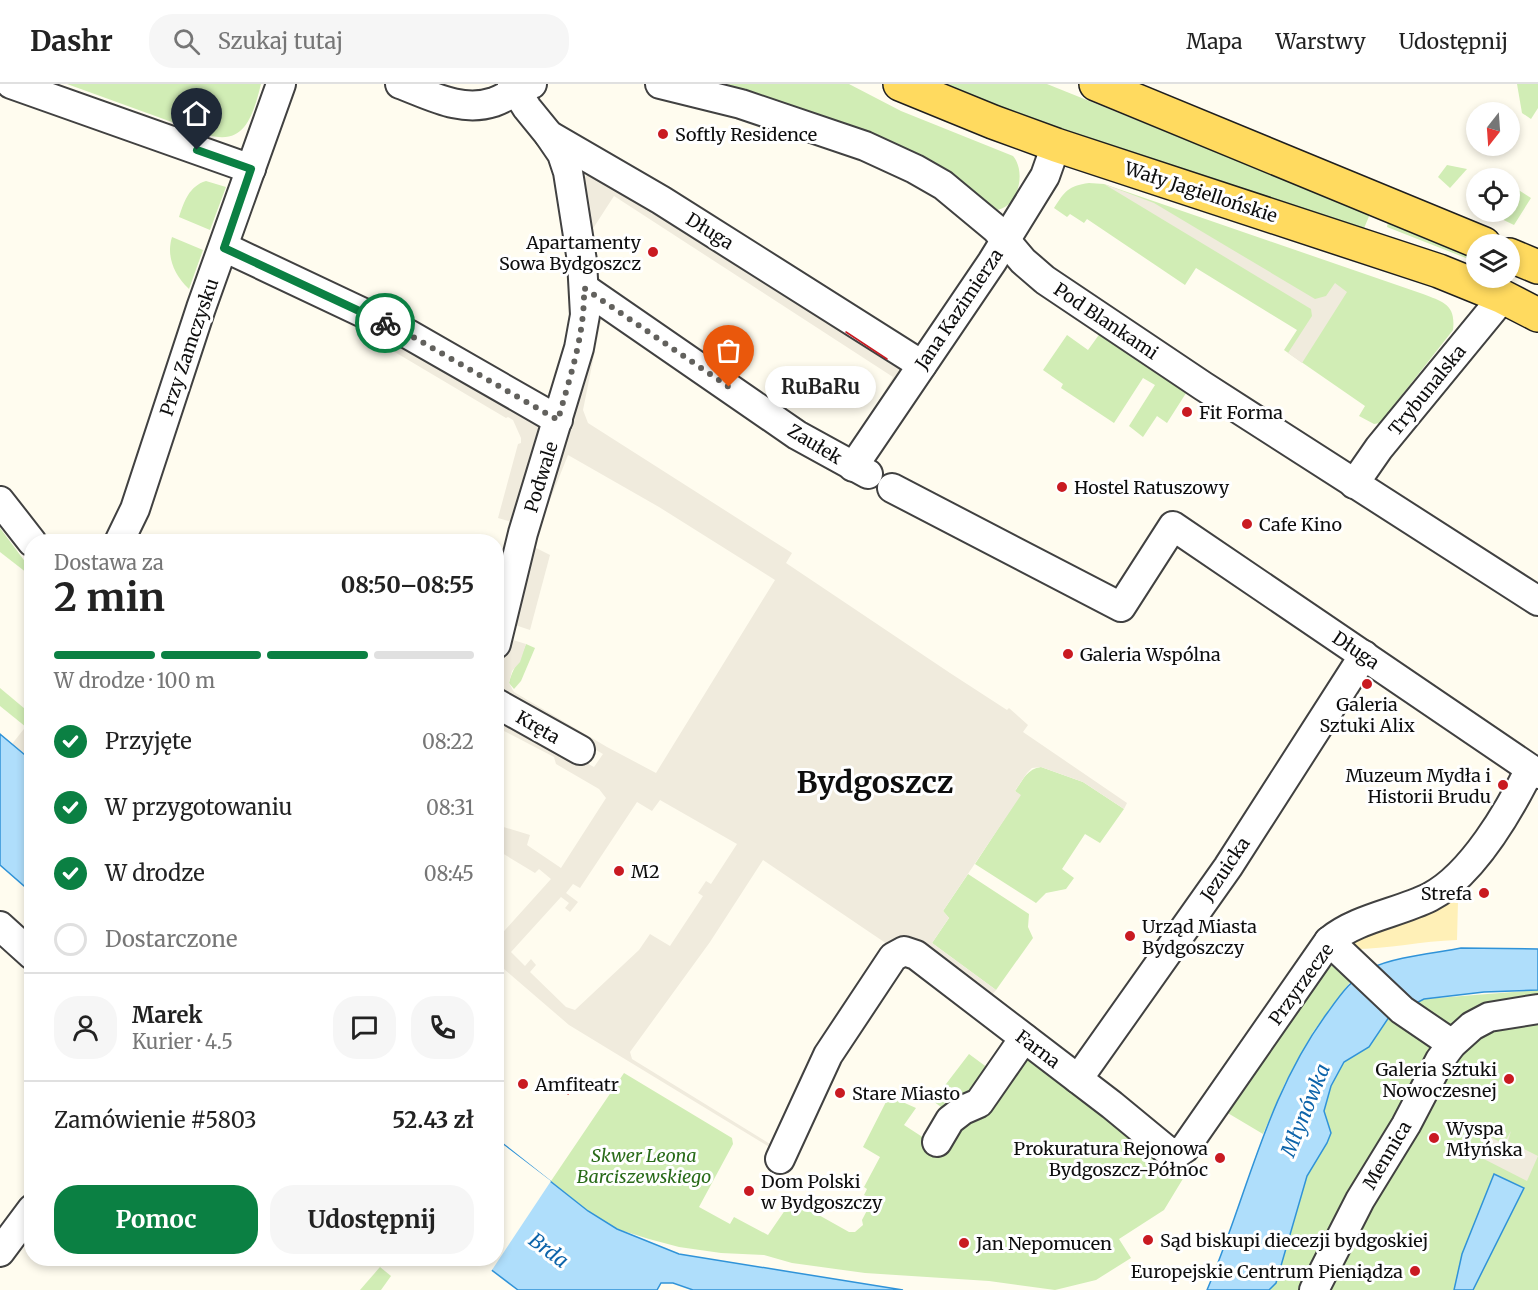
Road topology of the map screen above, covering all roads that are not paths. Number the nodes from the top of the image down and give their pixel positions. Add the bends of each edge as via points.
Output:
1 (11, 84) edge
2 (281, 84) edge
3 (400, 84) edge
4 (660, 84) edge
5 (900, 84) edge
6 (1096, 84) edge
7 (520, 86) edge
8 (549, 135) junction
9 (1056, 145) junction
10 (251, 169) junction
11 (1466, 237) edge
12 (1006, 238) junction
13 (224, 248) junction
14 (1520, 260) edge
15 (1538, 267) edge
16 (584, 288) junction
17 (1503, 297) junction
18 (1538, 315) edge
19 (922, 365) junction
20 (558, 420) junction
21 (871, 476) junction
22 (1354, 484) junction
23 (0, 501) edge
24 (1173, 526) joint
25 (26, 534) edge
26 (123, 534) edge
27 (1538, 601) edge
28 (504, 612) edge
29 (1364, 655) junction
30 (504, 707) edge
31 (580, 750) dead end
32 (1534, 772) edge
33 (0, 926) edge
34 (1329, 941) junction
35 (24, 948) edge
36 (1538, 1009) edge
37 (1023, 1038) junction
38 (1452, 1044) junction
39 (1078, 1079) junction
40 (937, 1142) dead end
41 (1169, 1152) joint
42 (780, 1159) dead end
43 (24, 1220) edge
44 (0, 1252) edge
45 (1314, 1290) edge

1 - 10 street
2 - 10 street, Przy Zamczysku
3 - 7 street via 460,106 484,104
4 - 12 street, Pod Blankami via 741,104 874,150 943,185
5 - 9 main road, Wały Jagiellońskie
6 - 11 main road
7 - 8 street, Długa via 527,108
8 - 16 street, Podwale via 568,172
8 - 19 street, Długa
9 - 12 street, Jana Kazimierza via 1045,176
9 - 17 main road, Wały Jagiellońskie via 1389,254
10 - 13 street, Przy Zamczysku
12 - 19 street, Jana Kazimierza
12 - 22 street, Pod Blankami via 1023,261 1045,280
13 - 20 street via 408,334
13 - 26 street, Przy Zamczysku via 135,509
14 - 15 main road
16 - 20 street, Podwale via 585,315 579,348
16 - 21 street, Zaułek via 797,435
17 - 18 main road, Wały Jagiellońskie
17 - 22 street, Trybunalska
19 - 21 street, Jana Kazimierza
20 - 28 street, Podwale
21 - 24 street, Zaułek via 1121,607
22 - 27 street, Pod Blankami
23 - 25 street
24 - 29 street, Długa
29 - 32 street, Długa
29 - 39 street, Jezuicka via 1228,867
30 - 31 street, Kręta
32 - 34 street, Przyrzecze via 1472,863 1443,888
33 - 35 street
34 - 38 street via 1401,1010
34 - 41 street, Przyrzecze via 1185,1148
36 - 38 street, Mennica via 1489,1017
37 - 39 street, Farna
37 - 40 street via 979,1102 950,1120
37 - 42 street, Farna via 916,955 904,951 893,957 828,1055
38 - 45 street, Mennica via 1360,1200
39 - 41 street, Farna
43 - 44 street

